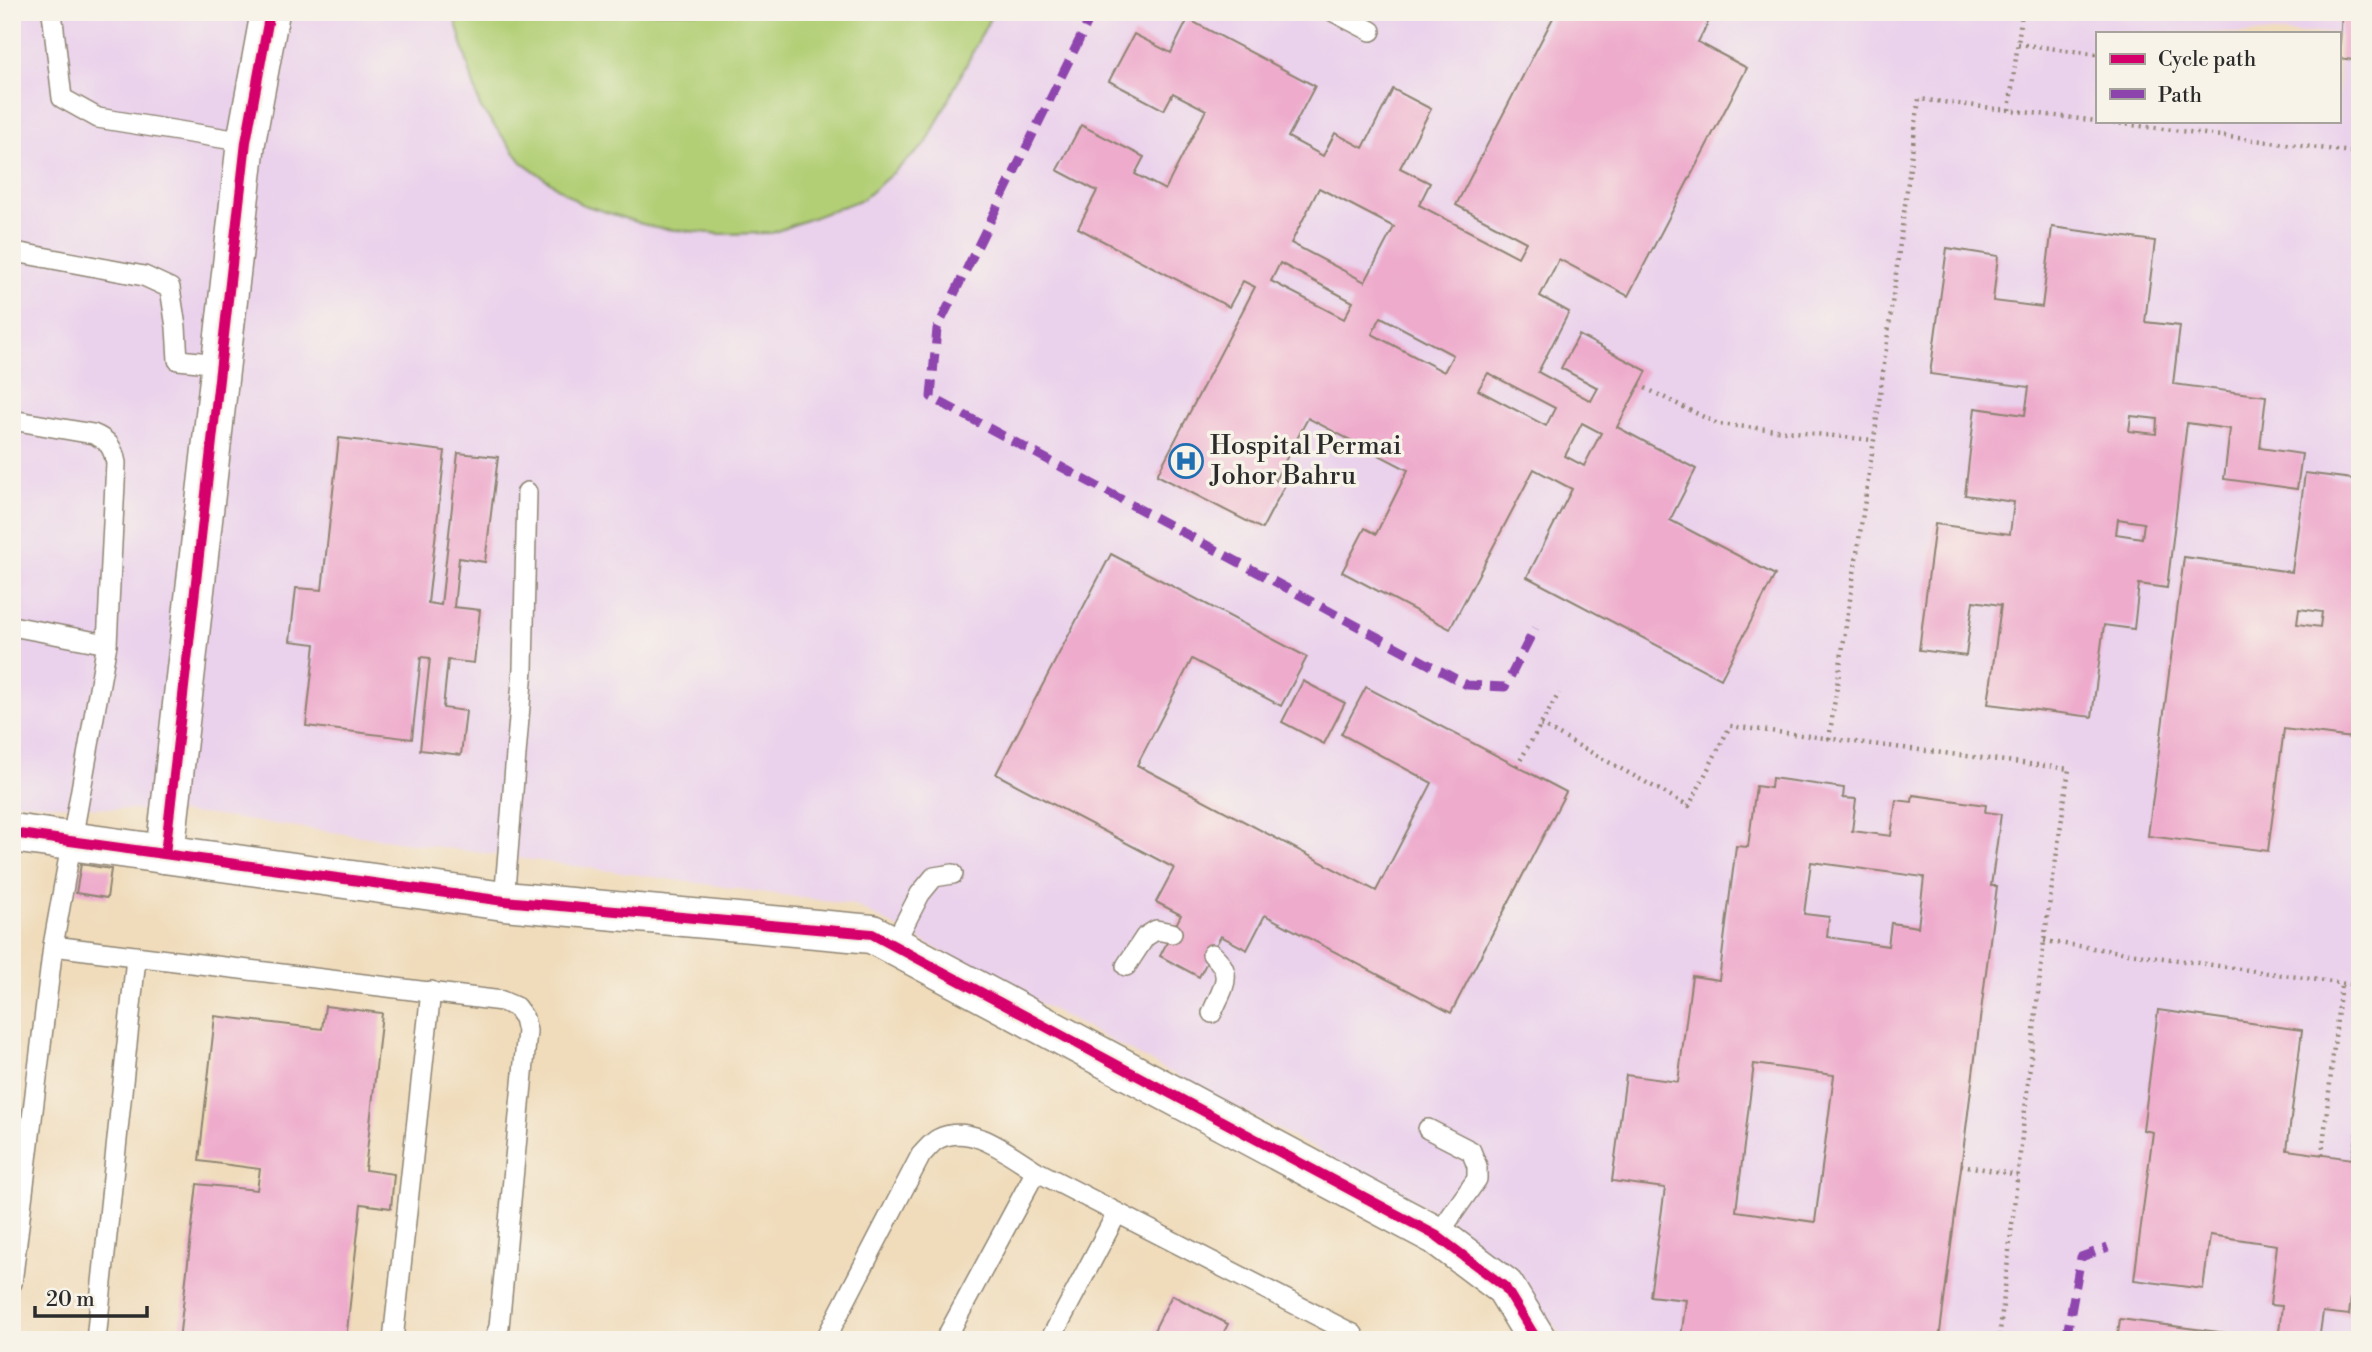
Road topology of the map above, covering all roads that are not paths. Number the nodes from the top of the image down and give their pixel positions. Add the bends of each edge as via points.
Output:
1 (52, 12) edge
2 (270, 12) edge
3 (1334, 12) edge
4 (1371, 31) dead end
5 (246, 142) junction
6 (15, 252) dead end
7 (222, 364) junction
8 (12, 420) edge
9 (527, 492) dead end
10 (12, 626) edge
11 (107, 644) junction
12 (12, 833) edge
13 (73, 841) junction
14 (165, 855) junction
15 (953, 874) dead end
16 (504, 901) junction
17 (1172, 933) dead end
18 (53, 946) junction
19 (893, 946) junction
20 (1212, 954) dead end
21 (136, 957) junction
22 (1126, 966) dead end
23 (431, 991) junction
24 (1212, 1013) dead end
25 (1429, 1129) dead end
26 (1036, 1171) junction
27 (1117, 1213) junction
28 (1437, 1236) junction
29 (12, 1283) edge
30 (96, 1340) edge
31 (393, 1340) edge
32 (494, 1340) edge
33 (825, 1340) edge
34 (945, 1340) edge
35 (1050, 1340) edge
36 (1356, 1340) edge
37 (1537, 1340) edge

1 - 5 lane via 62,99 98,118
2 - 5 street
3 - 4 lane
5 - 7 street
6 - 7 lane via 144,275 170,288 178,360
7 - 14 street
8 - 11 lane via 93,434 105,439 113,450
9 - 16 lane via 523,669
10 - 11 lane
11 - 13 lane
12 - 13 street
13 - 14 street
13 - 18 lane
14 - 16 street
15 - 19 lane via 934,877
16 - 19 street via 872,934
17 - 22 lane via 1156,930 1145,937
18 - 21 lane
18 - 29 lane
19 - 28 street
20 - 24 lane via 1223,964 1227,977
21 - 23 lane
21 - 30 lane
23 - 31 lane
23 - 32 lane via 502,1001 516,1007 527,1031 499,1327
25 - 28 lane via 1471,1151 1477,1166 1477,1179
26 - 27 lane
26 - 33 lane via 991,1143 962,1133 937,1139 921,1155
26 - 34 lane
27 - 35 lane
27 - 36 lane via 1353,1334
28 - 37 street via 1505,1287

